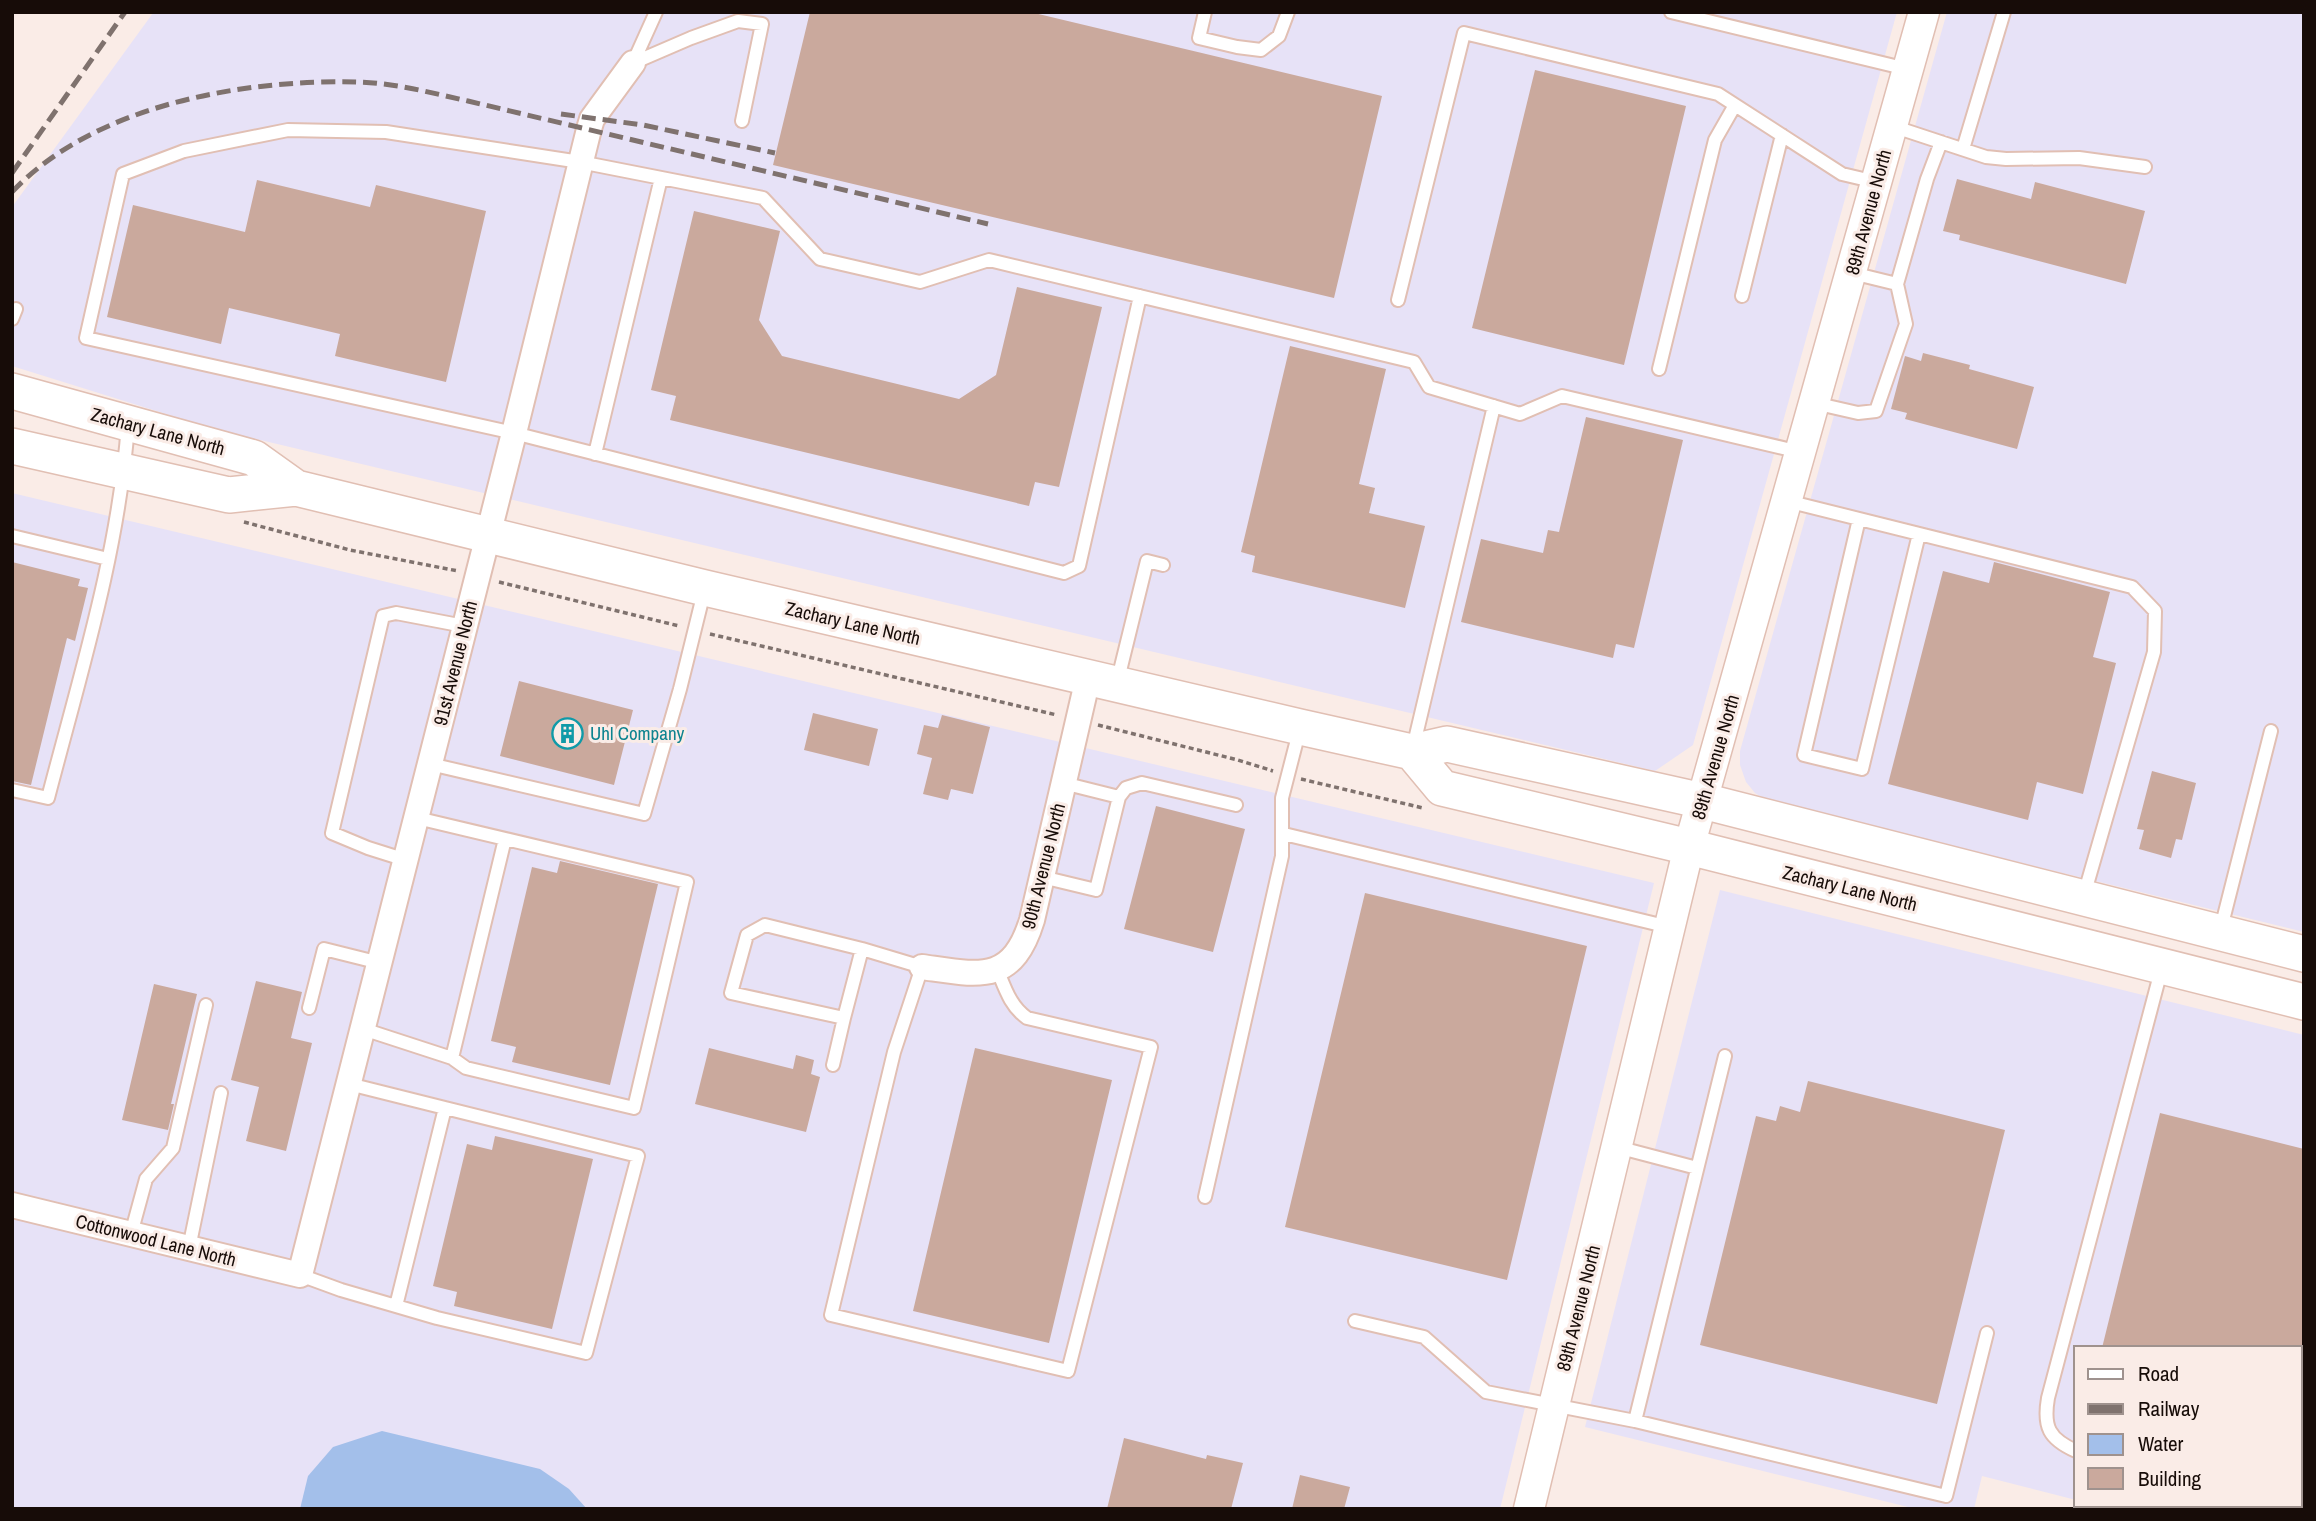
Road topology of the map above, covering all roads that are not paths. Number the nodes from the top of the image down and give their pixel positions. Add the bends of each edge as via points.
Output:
1 (656, 12) edge
2 (1205, 12) edge
3 (1288, 12) edge
4 (1671, 12) edge
5 (1924, 12) edge
6 (2004, 12) edge
7 (764, 18) edge
8 (633, 63) junction
9 (1908, 69) junction
10 (1735, 105) junction
11 (742, 121) dead end
12 (1892, 126) junction
13 (1782, 135) junction
14 (1941, 142) junction
15 (1963, 149) junction
16 (580, 162) junction
17 (2144, 167) dead end
18 (661, 178) junction
19 (1876, 182) junction
20 (1852, 273) junction
21 (1897, 284) junction
22 (1140, 296) junction
23 (1742, 296) dead end
24 (1398, 300) dead end
25 (1659, 369) dead end
26 (12, 391) edge
27 (1814, 403) junction
28 (1494, 407) junction
29 (128, 424) junction
30 (514, 433) junction
31 (12, 446) edge
32 (1800, 452) junction
33 (595, 454) junction
34 (125, 472) junction
35 (296, 488) junction
36 (1787, 500) junction
37 (1859, 519) junction
38 (1919, 534) junction
39 (487, 535) junction
40 (12, 536) edge
41 (108, 559) junction
42 (1163, 565) dead end
43 (705, 588) junction
44 (464, 626) junction
45 (1102, 681) junction
46 (1300, 727) junction
47 (2271, 731) dead end
48 (1412, 752) junction
49 (430, 764) junction
50 (1063, 783) junction
51 (12, 790) edge
52 (1119, 797) junction
53 (1703, 802) junction
54 (1236, 805) dead end
55 (417, 818) junction
56 (1284, 834) junction
57 (505, 839) junction
58 (1689, 847) junction
59 (406, 860) junction
60 (1042, 877) junction
61 (2083, 898) junction
62 (1669, 927) junction
63 (2220, 932) junction
64 (862, 949) junction
65 (2304, 954) edge
66 (380, 963) junction
67 (2162, 966) junction
68 (922, 967) junction
69 (997, 970) junction
70 (2304, 1002) edge
71 (206, 1004) dead end
72 (309, 1008) dead end
73 (844, 1018) junction
74 (363, 1030) junction
75 (1725, 1056) dead end
76 (452, 1058) junction
77 (833, 1065) dead end
78 (349, 1084) junction
79 (221, 1093) dead end
80 (445, 1108) junction
81 (1617, 1147) junction
82 (1697, 1168) junction
83 (1205, 1197) dead end
84 (12, 1205) edge
85 (131, 1234) junction
86 (189, 1248) junction
87 (300, 1275) junction
88 (396, 1306) junction
89 (1355, 1321) dead end
90 (1987, 1332) dead end
91 (1555, 1404) junction
92 (1635, 1421) junction
93 (2074, 1450) edge
94 (1529, 1509) edge

1 - 8 lane
2 - 3 lane via 1199,38 1261,50 1279,36
4 - 9 lane
5 - 9 street, 89th Avenue North
6 - 15 lane
7 - 8 lane via 738,21
7 - 11 lane
8 - 16 street, 91st Avenue North via 592,118
9 - 12 street, 89th Avenue North
10 - 13 lane
10 - 24 lane via 1718,94 1464,33
10 - 25 lane via 1715,141
12 - 14 lane
12 - 19 street, 89th Avenue North
13 - 19 lane via 1842,174
13 - 23 lane
14 - 15 lane
14 - 21 lane
15 - 17 lane via 2006,159 2079,158
16 - 18 lane
16 - 30 street, 91st Avenue North
16 - 30 lane via 386,132 288,130 184,151 123,174 86,338
18 - 22 lane via 763,198 820,259 920,282 989,260
18 - 33 lane
19 - 20 street, 89th Avenue North
20 - 21 lane
20 - 27 street, 89th Avenue North
21 - 27 lane via 1906,324 1877,411 1858,413
22 - 28 lane via 1414,362 1429,387
22 - 33 lane via 1079,566 1064,573
26 - 29 main road, Zachary Lane North
27 - 32 street, 89th Avenue North
28 - 32 lane via 1520,414 1562,396
28 - 48 lane
29 - 34 lane
29 - 35 main road, Zachary Lane North via 254,458
30 - 33 lane
30 - 39 street, 91st Avenue North
31 - 34 main road, Zachary Lane North
32 - 36 street, 89th Avenue North
34 - 35 main road, Zachary Lane North via 229,495
34 - 41 lane
35 - 39 main road, Zachary Lane North
36 - 37 lane
36 - 53 street, 89th Avenue North
37 - 38 lane
37 - 38 lane via 1804,755 1862,769
38 - 61 lane via 2132,587 2155,611 2154,652
39 - 43 main road, Zachary Lane North
39 - 44 street, 91st Avenue North
40 - 41 lane
41 - 51 lane via 48,798
42 - 45 lane via 1147,561
43 - 45 main road, Zachary Lane North
43 - 49 lane via 644,814
44 - 49 street, 91st Avenue North
44 - 59 lane via 396,613 383,615 332,833
45 - 46 main road, Zachary Lane North
45 - 50 street, 90th Avenue North
46 - 48 main road, Zachary Lane North
46 - 56 lane via 1282,798
47 - 63 lane
48 - 53 main road, Zachary Lane North via 1447,744
48 - 58 main road, Zachary Lane North via 1441,788
49 - 55 street, 91st Avenue North
50 - 52 lane
50 - 60 street, 90th Avenue North
52 - 54 lane via 1126,788 1142,783
52 - 60 lane via 1096,890
53 - 58 street, 89th Avenue North
53 - 61 main road, Zachary Lane North
55 - 57 lane
55 - 59 street, 91st Avenue North
56 - 62 lane
56 - 83 lane
57 - 76 lane
57 - 76 lane via 687,882 634,1108 466,1068
58 - 62 street, 89th Avenue North
58 - 67 main road, Zachary Lane North
59 - 66 street, 91st Avenue North
60 - 69 street, 90th Avenue North via 1023,946
61 - 63 main road, Zachary Lane North
62 - 81 street, 89th Avenue North
63 - 65 main road, Zachary Lane North
64 - 68 lane
64 - 73 lane
64 - 73 lane via 765,925 747,935 731,993
66 - 72 lane via 324,949
66 - 74 street, 91st Avenue North
67 - 70 main road, Zachary Lane North
67 - 93 lane via 2045,1414 2054,1438
68 - 69 street via 960,973
68 - 69 lane via 894,1052 831,1315 1068,1371 1151,1046 1027,1018 1010,1000
71 - 85 lane via 173,1148 146,1179
73 - 77 lane
74 - 76 lane
74 - 78 street, 91st Avenue North
75 - 82 lane
78 - 80 lane
78 - 87 street, 91st Avenue North
79 - 86 lane
80 - 88 lane
80 - 88 lane via 638,1156 586,1353
81 - 82 lane
81 - 91 street, 89th Avenue North
82 - 92 lane
84 - 85 street, Cottonwood Lane North
85 - 86 street, Cottonwood Lane North
86 - 87 street, Cottonwood Lane North
87 - 88 lane
89 - 91 lane via 1424,1337 1486,1392
90 - 92 lane via 1946,1496
91 - 92 lane
91 - 94 street, 89th Avenue North

